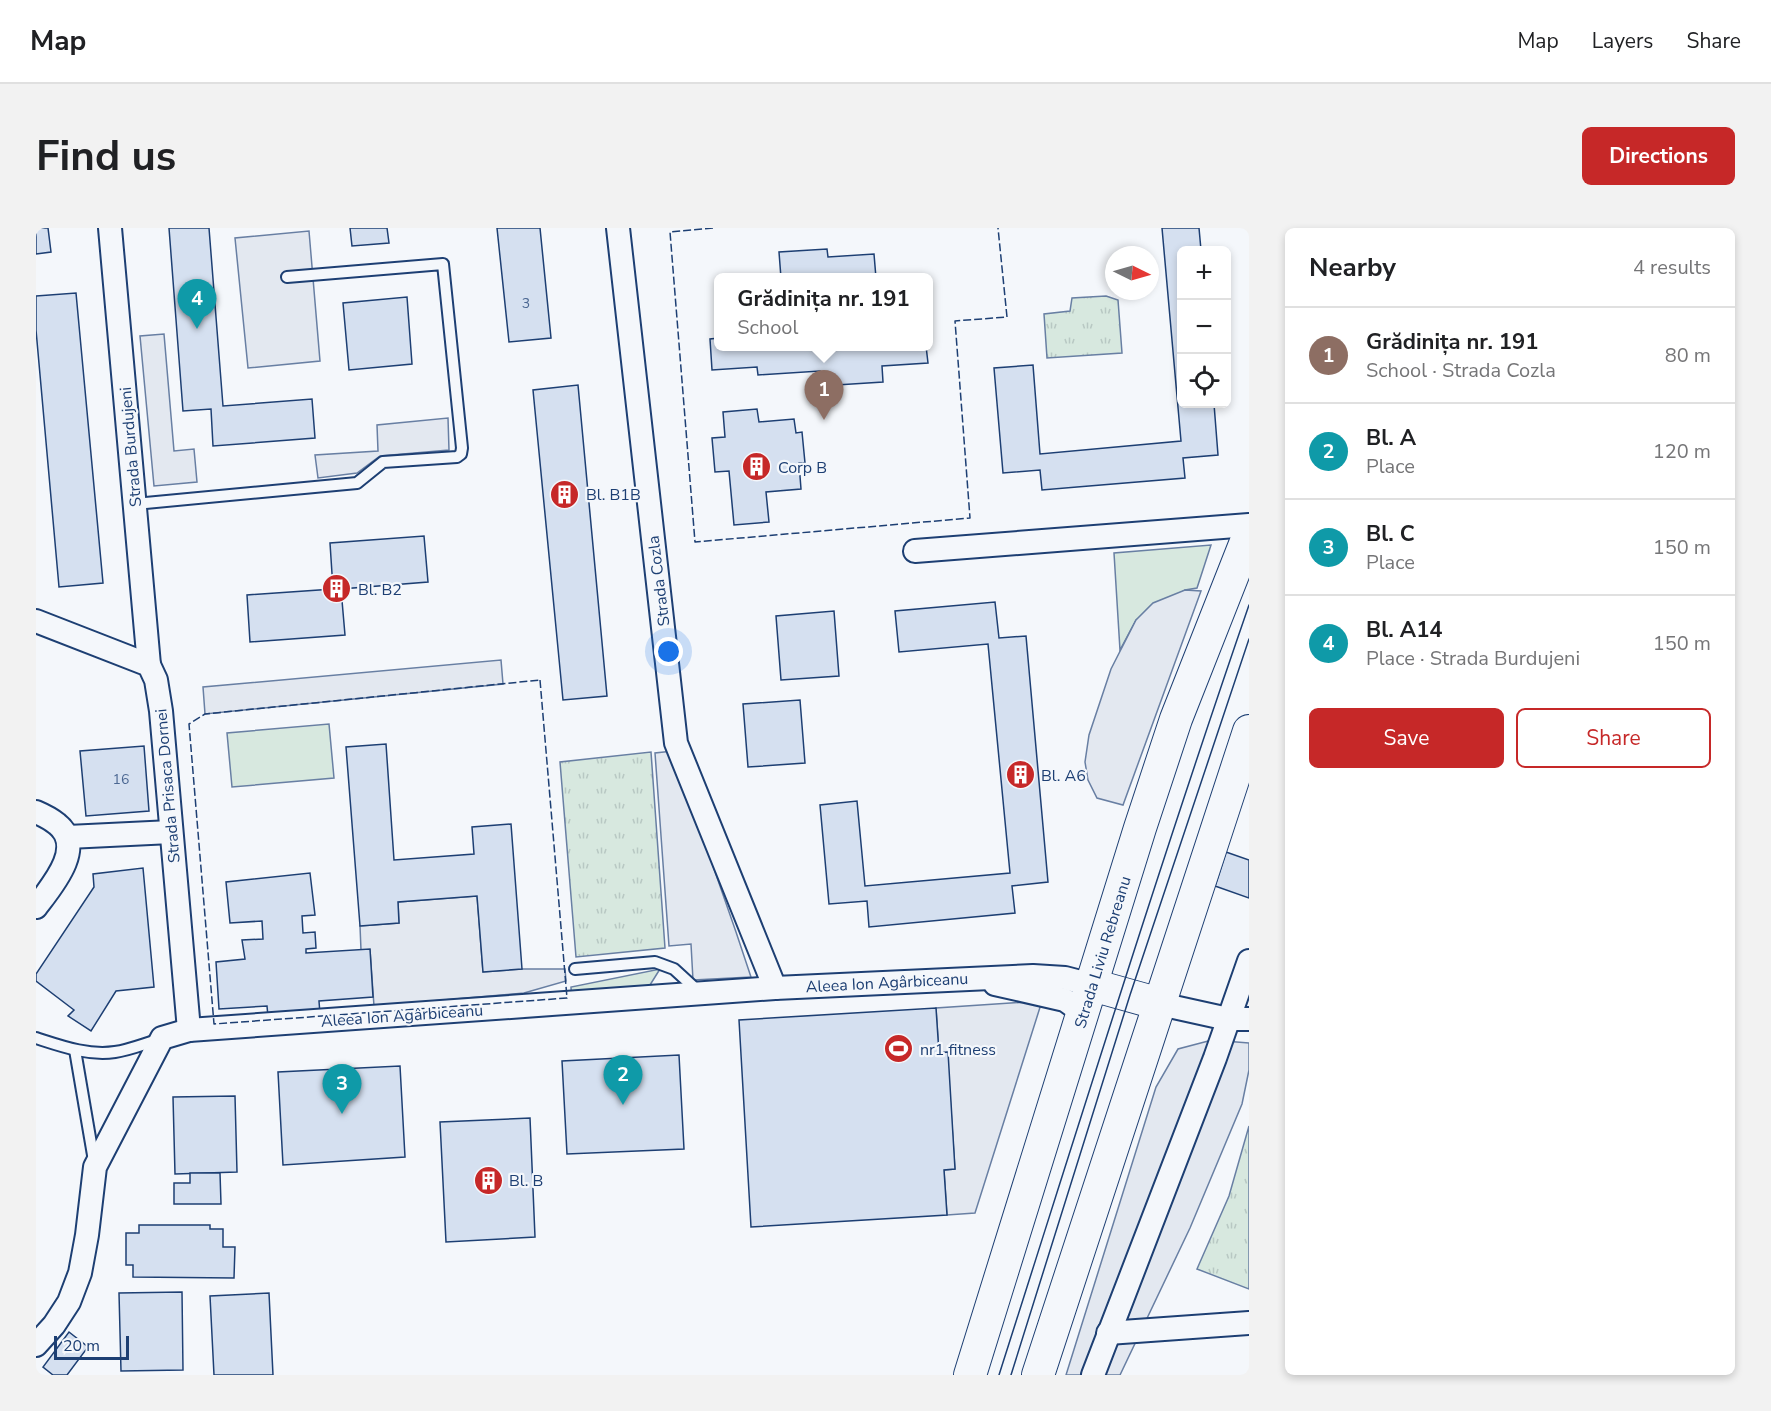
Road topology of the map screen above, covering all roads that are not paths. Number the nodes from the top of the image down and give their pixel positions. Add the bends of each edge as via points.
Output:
1 (110, 228) edge
2 (618, 228) edge
3 (287, 277) dead end
4 (135, 504) junction
5 (1249, 525) edge
6 (1249, 534) edge
7 (915, 551) dead end
8 (36, 621) edge
9 (149, 665) junction
10 (1249, 731) edge
11 (36, 812) edge
12 (171, 832) junction
13 (68, 837) junction
14 (36, 907) edge
15 (1249, 961) edge
16 (575, 969) dead end
17 (775, 988) junction
18 (700, 993) junction
19 (1087, 999) junction
20 (1160, 1004) junction
21 (1239, 1019) edge
22 (189, 1030) junction
23 (36, 1038) edge
24 (162, 1038) junction
25 (75, 1050) junction
26 (95, 1167) junction
27 (1249, 1323) edge
28 (1108, 1333) junction
29 (36, 1345) edge
30 (970, 1375) edge
31 (1038, 1375) edge
32 (1093, 1375) edge

1 - 4 street, Strada Burdujeni
2 - 17 street, Strada Cozla via 676,743
3 - 4 lane via 443,264 461,454 383,462 357,483
4 - 9 street, Strada Burdujeni
5 - 7 street
6 - 19 street, Strada Liviu Rebreanu via 1176,719
8 - 9 street
9 - 12 street, Strada Prisaca Dornei via 161,711
10 - 20 street
11 - 13 street via 58,824
12 - 13 street
12 - 22 street, Strada Prisaca Dornei
13 - 14 street via 69,853 61,872
15 - 21 street
16 - 18 lane via 655,962 674,969
17 - 18 street, Aleea Ion Agârbiceanu
17 - 19 street, Aleea Ion Agârbiceanu via 1033,976 1065,978
18 - 22 street, Aleea Ion Agârbiceanu
19 - 20 street
19 - 30 street, Strada Liviu Rebreanu
20 - 21 street
20 - 31 street
21 - 28 street
22 - 24 street, Aleea Ion Agârbiceanu
23 - 25 lane
24 - 25 lane via 116,1052
24 - 26 street
25 - 26 lane
26 - 29 street via 80,1274 69,1302
27 - 28 street
28 - 32 street

